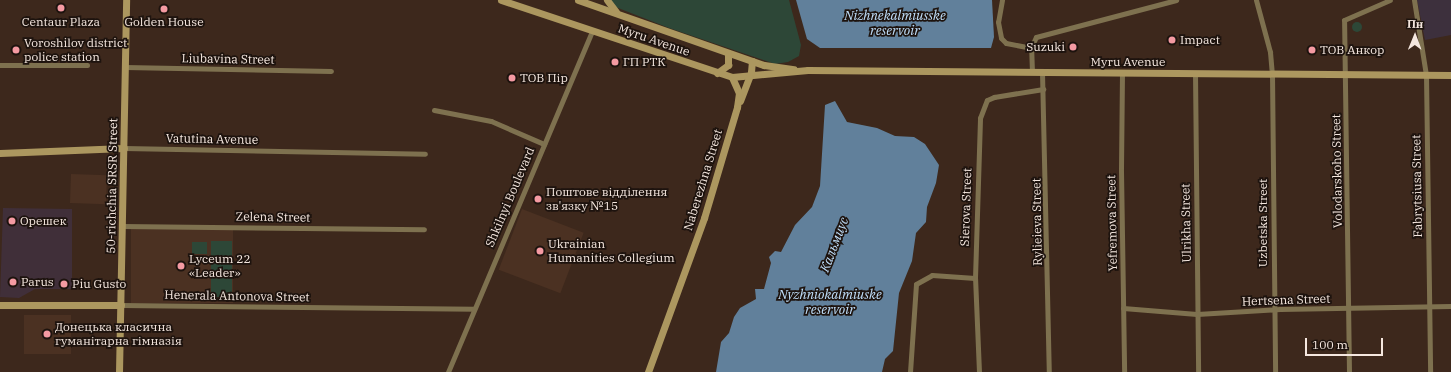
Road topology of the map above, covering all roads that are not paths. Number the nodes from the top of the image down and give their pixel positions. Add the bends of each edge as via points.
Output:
1 (126, 0) edge
2 (501, 0) edge
3 (593, 0) edge
4 (607, 0) edge
5 (1002, 0) edge
6 (1176, 0) edge
7 (1256, 0) edge
8 (1390, 0) edge
9 (1414, 0) edge
10 (581, 1) edge
11 (616, 12) junction
12 (592, 31) junction
13 (1031, 48) junction
14 (728, 53) junction
15 (752, 61) junction
16 (0, 65) edge
17 (87, 65) dead end
18 (125, 67) junction
19 (806, 70) junction
20 (331, 71) dead end
21 (1032, 72) junction
22 (1042, 72) junction
23 (717, 73) junction
24 (1122, 73) junction
25 (1194, 73) junction
26 (1272, 74) junction
27 (1346, 74) junction
28 (1426, 75) junction
29 (1451, 75) edge
30 (766, 76) junction
31 (749, 77) junction
32 (732, 78) junction
33 (1043, 89) junction
34 (744, 92) junction
35 (737, 107) junction
36 (434, 110) dead end
37 (544, 144) junction
38 (124, 148) junction
39 (0, 153) edge
40 (425, 154) dead end
41 (122, 226) junction
42 (424, 229) dead end
43 (975, 278) junction
44 (0, 304) edge
45 (121, 305) junction
46 (1429, 306) junction
47 (1451, 306) edge
48 (1123, 308) junction
49 (1348, 308) junction
50 (474, 309) junction
51 (1274, 311) junction
52 (1197, 314) junction
53 (119, 372) edge
54 (448, 372) edge
55 (648, 372) edge
56 (910, 372) edge
57 (979, 372) edge
58 (1050, 372) edge
59 (1124, 372) edge
60 (1198, 372) edge
61 (1274, 372) edge
62 (1349, 372) edge
63 (1430, 372) edge

1 - 18 main road, 50-richchia SRSR Street
2 - 12 main road, Myru Avenue
3 - 10 main road
4 - 11 main road
5 - 13 street via 998,22 1001,38 1006,43
6 - 13 street via 1036,37
7 - 26 street, Uzbetska Street via 1270,52
8 - 27 street, Volodarskoho Street via 1344,20
9 - 28 street, Fabrytsiusa Street
10 - 11 main road, Myru Avenue
11 - 14 main road, Myru Avenue
12 - 23 main road, Myru Avenue
12 - 37 street, Shkilnyi Boulevard
13 - 21 street
14 - 15 main road, Myru Avenue
14 - 23 main road via 728,65
15 - 19 main road, Myru Avenue
15 - 31 main road
16 - 17 street
18 - 20 street, Liubavina Street
18 - 38 main road, 50-richchia SRSR Street
19 - 21 main road, Myru Avenue
19 - 30 main road, Myru Avenue
21 - 22 main road, Myru Avenue
22 - 24 main road, Myru Avenue
22 - 33 street, Rylieieva Street
23 - 32 main road, Myru Avenue
24 - 25 main road, Myru Avenue
24 - 48 street, Yefremova Street
25 - 26 main road, Myru Avenue
25 - 52 street, Ulrikha Street
26 - 27 main road, Myru Avenue
26 - 51 street, Uzbetska Street
27 - 28 main road, Myru Avenue
27 - 49 street, Volodarskoho Street
28 - 29 main road, Myru Avenue
28 - 46 street, Fabrytsiusa Street
30 - 31 main road, Myru Avenue
30 - 34 main road
31 - 32 main road, Myru Avenue
31 - 34 main road
32 - 35 main road via 739,93
33 - 43 street, Sierova Street via 1005,93 987,100 982,108 976,198
33 - 58 street, Rylieieva Street
34 - 35 main road
35 - 55 main road, Naberezhna Street via 704,218
36 - 37 street via 491,121
37 - 50 street, Shkilnyi Boulevard
38 - 39 main road, Vatutina Avenue
38 - 40 street, Vatutina Avenue
38 - 41 main road, 50-richchia SRSR Street
41 - 42 street, Zelena Street
41 - 45 main road, 50-richchia SRSR Street
43 - 56 street via 932,275 916,284
43 - 57 street, Sierova Street
44 - 45 main road, Henerala Antonova Street
45 - 50 street, Henerala Antonova Street
45 - 53 main road, 50-richchia SRSR Street
46 - 47 street, Hertsena Street
46 - 49 street, Hertsena Street
46 - 63 street, Fabrytsiusa Street
48 - 52 street, Hertsena Street
48 - 59 street, Yefremova Street
49 - 51 street, Hertsena Street
49 - 62 street, Volodarskoho Street
50 - 54 street, Shkilnyi Boulevard
51 - 52 street, Hertsena Street
51 - 61 street, Uzbetska Street
52 - 60 street, Ulrikha Street

